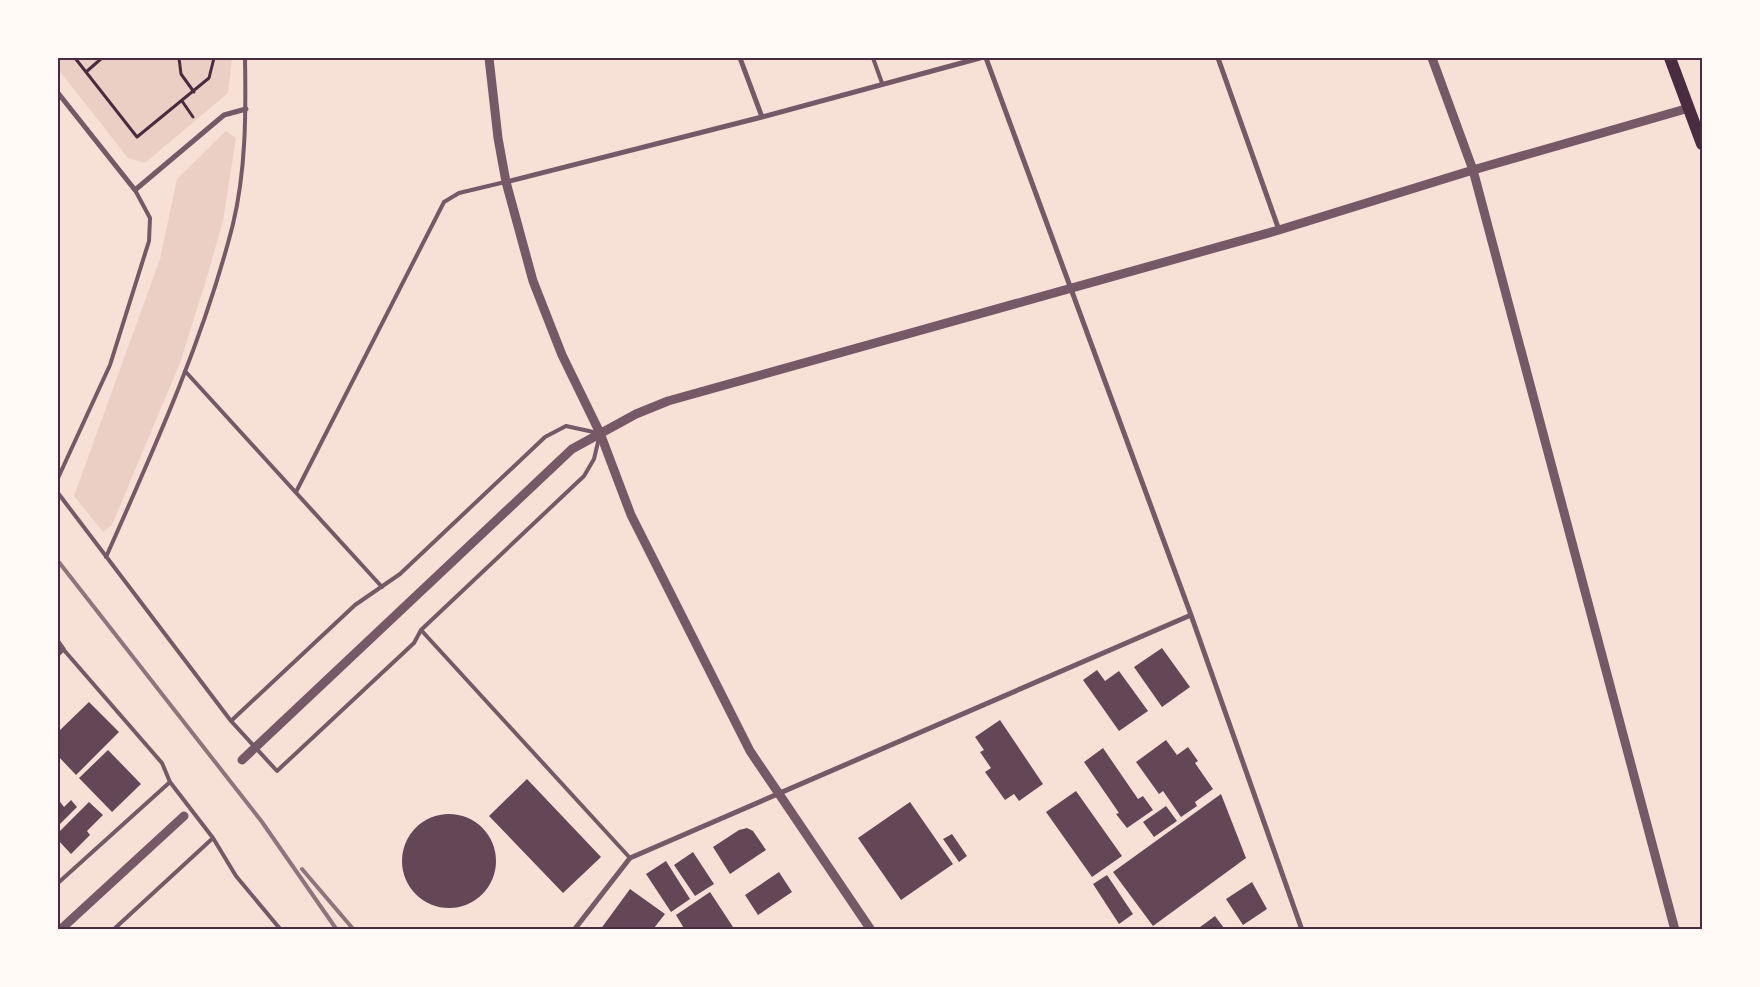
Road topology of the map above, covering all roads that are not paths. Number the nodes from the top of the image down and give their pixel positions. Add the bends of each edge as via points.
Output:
1 (245, 58) edge
2 (489, 58) edge
3 (740, 58) edge
4 (873, 58) edge
5 (980, 58) edge
6 (986, 58) edge
7 (1218, 58) edge
8 (1432, 58) edge
9 (1670, 58) edge
10 (882, 83) junction
11 (58, 93) edge
12 (1689, 108) junction
13 (246, 109) junction
14 (762, 117) junction
15 (1702, 144) edge
16 (1473, 170) junction
17 (506, 182) junction
18 (135, 190) junction
19 (1279, 230) junction
20 (1073, 288) junction
21 (185, 371) junction
22 (600, 433) junction
23 (296, 492) junction
24 (106, 558) junction
25 (382, 587) junction
26 (1191, 614) junction
27 (421, 630) junction
28 (58, 642) edge
29 (63, 648) junction
30 (58, 654) edge
31 (231, 721) junction
32 (242, 760) dead end
33 (170, 782) junction
34 (779, 794) junction
35 (184, 816) dead end
36 (213, 838) junction
37 (630, 858) junction
38 (58, 884) edge
39 (60, 930) edge
40 (114, 930) edge
41 (281, 930) edge
42 (574, 930) edge
43 (871, 930) edge
44 (1302, 930) edge
45 (1675, 930) edge

1 - 13 lane
2 - 17 street
3 - 14 street
4 - 10 lane
5 - 10 street
6 - 20 street
7 - 19 street
8 - 16 street
9 - 12 main road
10 - 14 street
11 - 18 street
12 - 15 main road
12 - 16 street
13 - 18 street via 224,115
13 - 21 lane via 233,222
14 - 17 street
16 - 19 street
16 - 45 street
17 - 22 street via 533,282 562,355
17 - 23 lane via 459,193 444,202
18 - 24 lane via 150,218 149,240 110,365 58,478 58,493
19 - 20 street
20 - 22 street via 668,401
20 - 26 street
21 - 23 lane
21 - 24 lane
22 - 25 lane via 566,426 545,436 400,574
22 - 27 lane via 594,459 584,476
22 - 32 street via 572,449
22 - 34 street via 630,515 750,751
23 - 25 lane
24 - 31 lane
25 - 31 lane via 355,605
26 - 34 street
26 - 44 street
27 - 31 lane via 414,643 277,771
27 - 37 lane
28 - 29 street
29 - 30 street
29 - 33 lane via 162,763
33 - 36 lane
33 - 38 lane
34 - 37 street
34 - 43 street
35 - 39 street
36 - 40 lane
36 - 41 lane via 236,876
37 - 42 street

